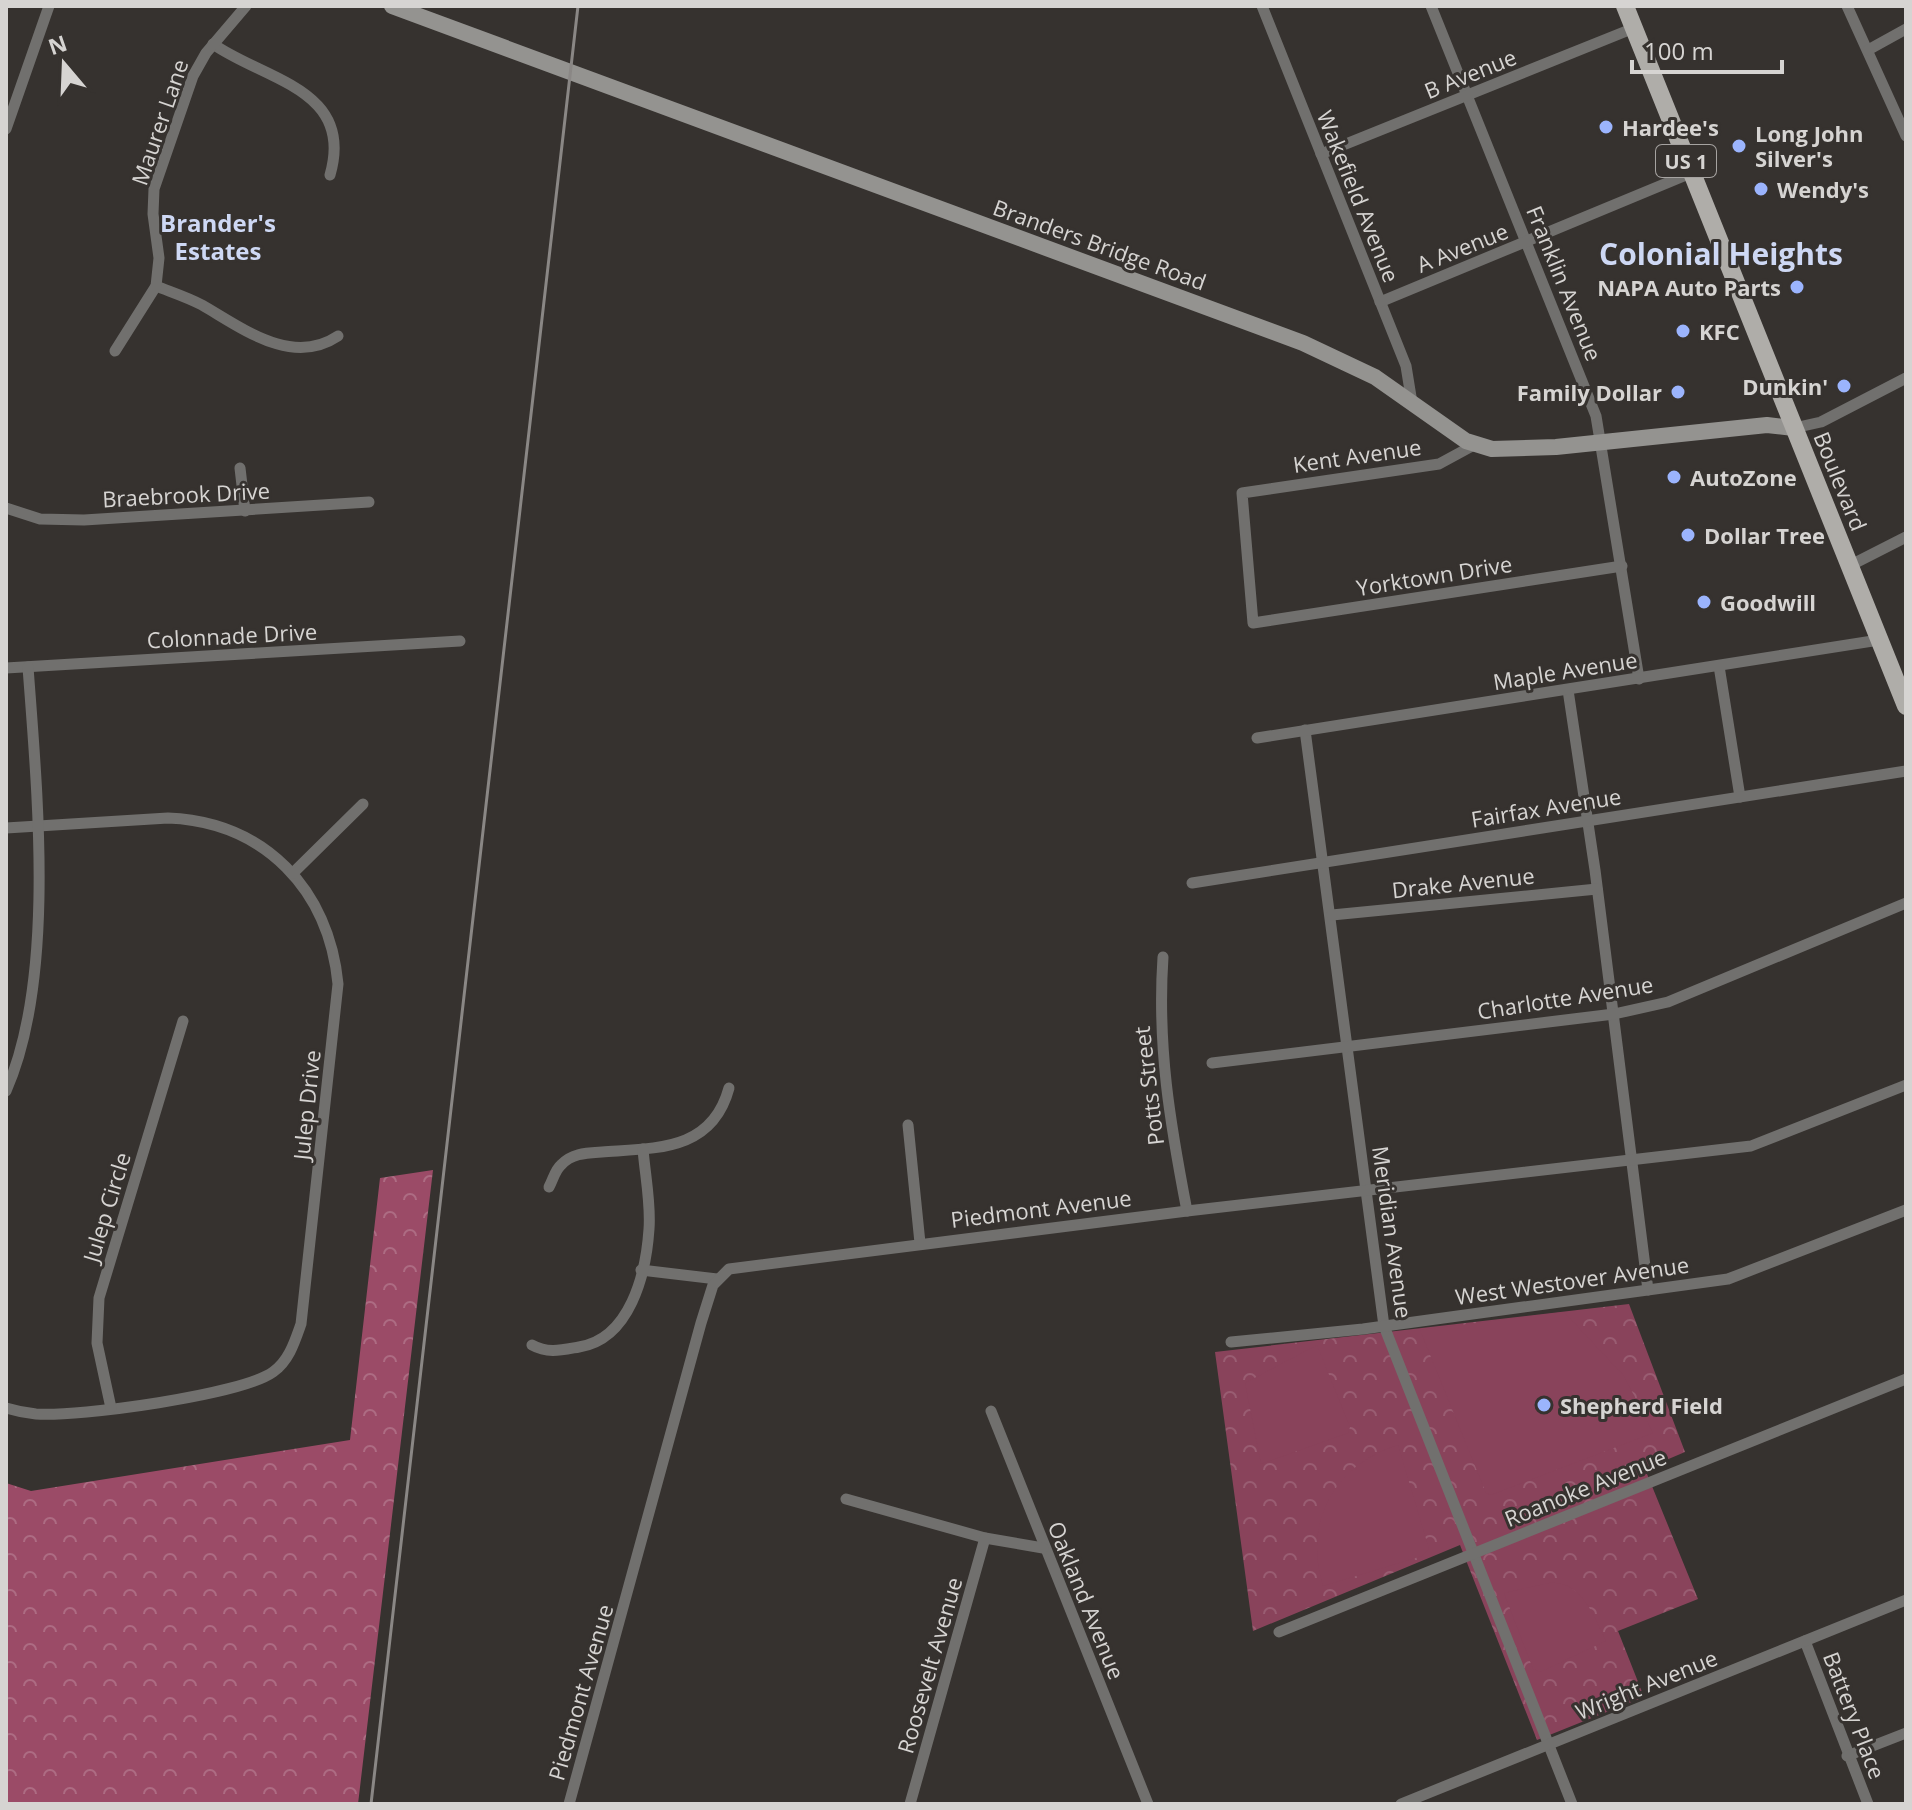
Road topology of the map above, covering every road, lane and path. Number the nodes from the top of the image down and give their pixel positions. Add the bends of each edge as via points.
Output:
1 (49, 6) edge
2 (246, 6) edge
3 (1431, 6) edge
4 (1625, 6) edge
5 (1847, 6) edge
6 (1263, 7) edge
7 (403, 8) edge
8 (1634, 28) junction
9 (1906, 29) edge
10 (213, 44) junction
11 (1868, 50) junction
12 (1468, 95) junction
13 (6, 129) edge
14 (1906, 136) edge
15 (1321, 154) junction
16 (1691, 173) junction
17 (330, 175) dead end
18 (1527, 243) junction
19 (156, 286) junction
20 (1380, 302) junction
21 (338, 336) dead end
22 (115, 351) dead end
23 (1906, 378) edge
24 (1412, 403) junction
25 (1794, 428) junction
26 (1602, 442) junction
27 (1474, 445) junction
28 (240, 468) dead end
29 (369, 502) dead end
30 (6, 508) edge
31 (245, 511) junction
32 (1906, 537) edge
33 (1622, 566) junction
34 (1849, 566) junction
35 (1253, 623) joint
36 (1879, 640) junction
37 (460, 641) dead end
38 (1719, 666) junction
39 (28, 667) junction
40 (6, 668) edge
41 (1639, 679) junction
42 (1568, 690) junction
43 (1905, 699) edge
44 (1305, 730) junction
45 (1257, 738) dead end
46 (1906, 771) edge
47 (1740, 797) junction
48 (363, 804) dead end
49 (1587, 821) junction
50 (36, 826) junction
51 (6, 828) edge
52 (1324, 862) junction
53 (293, 873) junction
54 (1192, 883) dead end
55 (1597, 889) junction
56 (1906, 903) edge
57 (1332, 915) junction
58 (1163, 957) dead end
59 (1614, 1014) junction
60 (183, 1021) dead end
61 (1349, 1046) junction
62 (1212, 1063) dead end
63 (1906, 1085) edge
64 (729, 1088) dead end
65 (6, 1091) edge
66 (908, 1125) dead end
67 (643, 1149) junction
68 (1632, 1161) junction
69 (549, 1187) dead end
70 (1366, 1192) junction
71 (1906, 1210) edge
72 (1187, 1211) junction
73 (920, 1243) junction
74 (641, 1270) junction
75 (717, 1279) junction
76 (1648, 1290) junction
77 (1384, 1326) junction
78 (1231, 1342) dead end
79 (532, 1345) dead end
80 (1906, 1379) edge
81 (6, 1408) edge
82 (111, 1408) junction
83 (991, 1411) dead end
84 (846, 1499) dead end
85 (985, 1538) junction
86 (1043, 1548) junction
87 (1472, 1555) junction
88 (1906, 1600) edge
89 (1279, 1632) dead end
90 (1805, 1641) junction
91 (1906, 1733) edge
92 (1549, 1745) junction
93 (1847, 1756) junction
94 (569, 1804) edge
95 (910, 1804) edge
96 (1148, 1804) edge
97 (1401, 1804) edge
98 (1572, 1804) edge
99 (1868, 1804) edge

1 - 13 street
2 - 10 street, Maurer Lane
3 - 12 street, Franklin Avenue
4 - 8 main road, Boulevard / US 1
5 - 11 street
6 - 15 street, Wakefield Avenue
7 - 24 street, Branders Bridge Road via 1335,356
8 - 12 street, B Avenue
8 - 16 main road, Boulevard / US 1
9 - 11 street
10 - 17 street via 315,101 333,138
10 - 19 street, Maurer Lane via 193,76 154,189
11 - 14 street
12 - 15 street, B Avenue
12 - 18 street, Franklin Avenue
15 - 20 street, Wakefield Avenue
16 - 18 street, A Avenue
16 - 25 main road, Boulevard / US 1
18 - 20 street, A Avenue
18 - 26 street, Franklin Avenue via 1591,401
19 - 21 street via 187,297 250,333 293,348 313,348
19 - 22 street
20 - 24 street, Wakefield Avenue via 1409,377
23 - 25 street via 1821,422
24 - 27 street, Branders Bridge Road
25 - 26 street, Branders Bridge Road via 1767,425
25 - 34 main road, Boulevard / US 1
26 - 27 street, Branders Bridge Road via 1523,450
26 - 33 street, Franklin Avenue
27 - 35 street, Kent Avenue via 1439,464 1242,493
28 - 31 street
29 - 31 street, Braebrook Drive
30 - 31 street, Braebrook Drive via 49,520
32 - 34 street
33 - 35 street, Yorktown Drive
33 - 41 street, Franklin Avenue
34 - 36 main road, Boulevard / US 1
36 - 38 street, Maple Avenue
36 - 43 main road, Boulevard / US 1
37 - 39 street, Colonnade Drive
38 - 41 street, Maple Avenue
38 - 47 street
39 - 40 street, Colonnade Drive
39 - 50 street
41 - 42 street, Maple Avenue
42 - 44 street, Maple Avenue
42 - 49 street
44 - 45 street, Maple Avenue
44 - 52 street, Meridian Avenue
46 - 47 street, Fairfax Avenue
47 - 49 street, Fairfax Avenue
48 - 53 street
49 - 52 street, Fairfax Avenue
49 - 55 street
50 - 51 street, Julep Drive
50 - 53 street, Julep Drive via 186,819 253,842
50 - 65 street via 31,1014
52 - 54 street, Fairfax Avenue
52 - 57 street, Meridian Avenue
53 - 82 street, Julep Drive via 325,921 338,984 296,1341 275,1371 253,1382
55 - 57 street, Drake Avenue
55 - 59 street
56 - 59 street, Charlotte Avenue via 1668,1002
57 - 61 street, Meridian Avenue
58 - 72 street, Potts Street via 1159,1016 1166,1100
59 - 61 street, Charlotte Avenue
59 - 68 street
60 - 82 street, Julep Circle via 99,1298 97,1343
61 - 62 street, Charlotte Avenue
61 - 70 street, Meridian Avenue
63 - 68 street, Piedmont Avenue via 1768,1142
64 - 67 street via 718,1117 703,1133
66 - 73 street
67 - 69 street via 579,1153 559,1166
67 - 74 street via 649,1225
68 - 70 street, Piedmont Avenue
68 - 76 street
70 - 72 street, Piedmont Avenue
70 - 77 street, Meridian Avenue
71 - 76 street, West Westover Avenue via 1742,1275
72 - 73 street, Piedmont Avenue
73 - 75 street, Piedmont Avenue via 738,1267
74 - 75 street
74 - 79 street via 626,1315 609,1337 553,1352
75 - 94 street, Piedmont Avenue
76 - 77 street, West Westover Avenue
77 - 78 street, West Westover Avenue
77 - 87 street, Meridian Avenue
80 - 87 street, Roanoke Avenue
81 - 82 street, Julep Drive via 46,1414
83 - 86 street, Oakland Avenue
84 - 85 street
85 - 86 street
85 - 95 street, Roosevelt Avenue
86 - 96 street, Oakland Avenue
87 - 89 street, Roanoke Avenue
87 - 92 street, Meridian Avenue
88 - 90 street, Wright Avenue
90 - 92 street, Wright Avenue
90 - 93 street, Battery Place
91 - 93 street
92 - 97 street, Wright Avenue
92 - 98 street, Meridian Avenue
93 - 99 street, Battery Place

